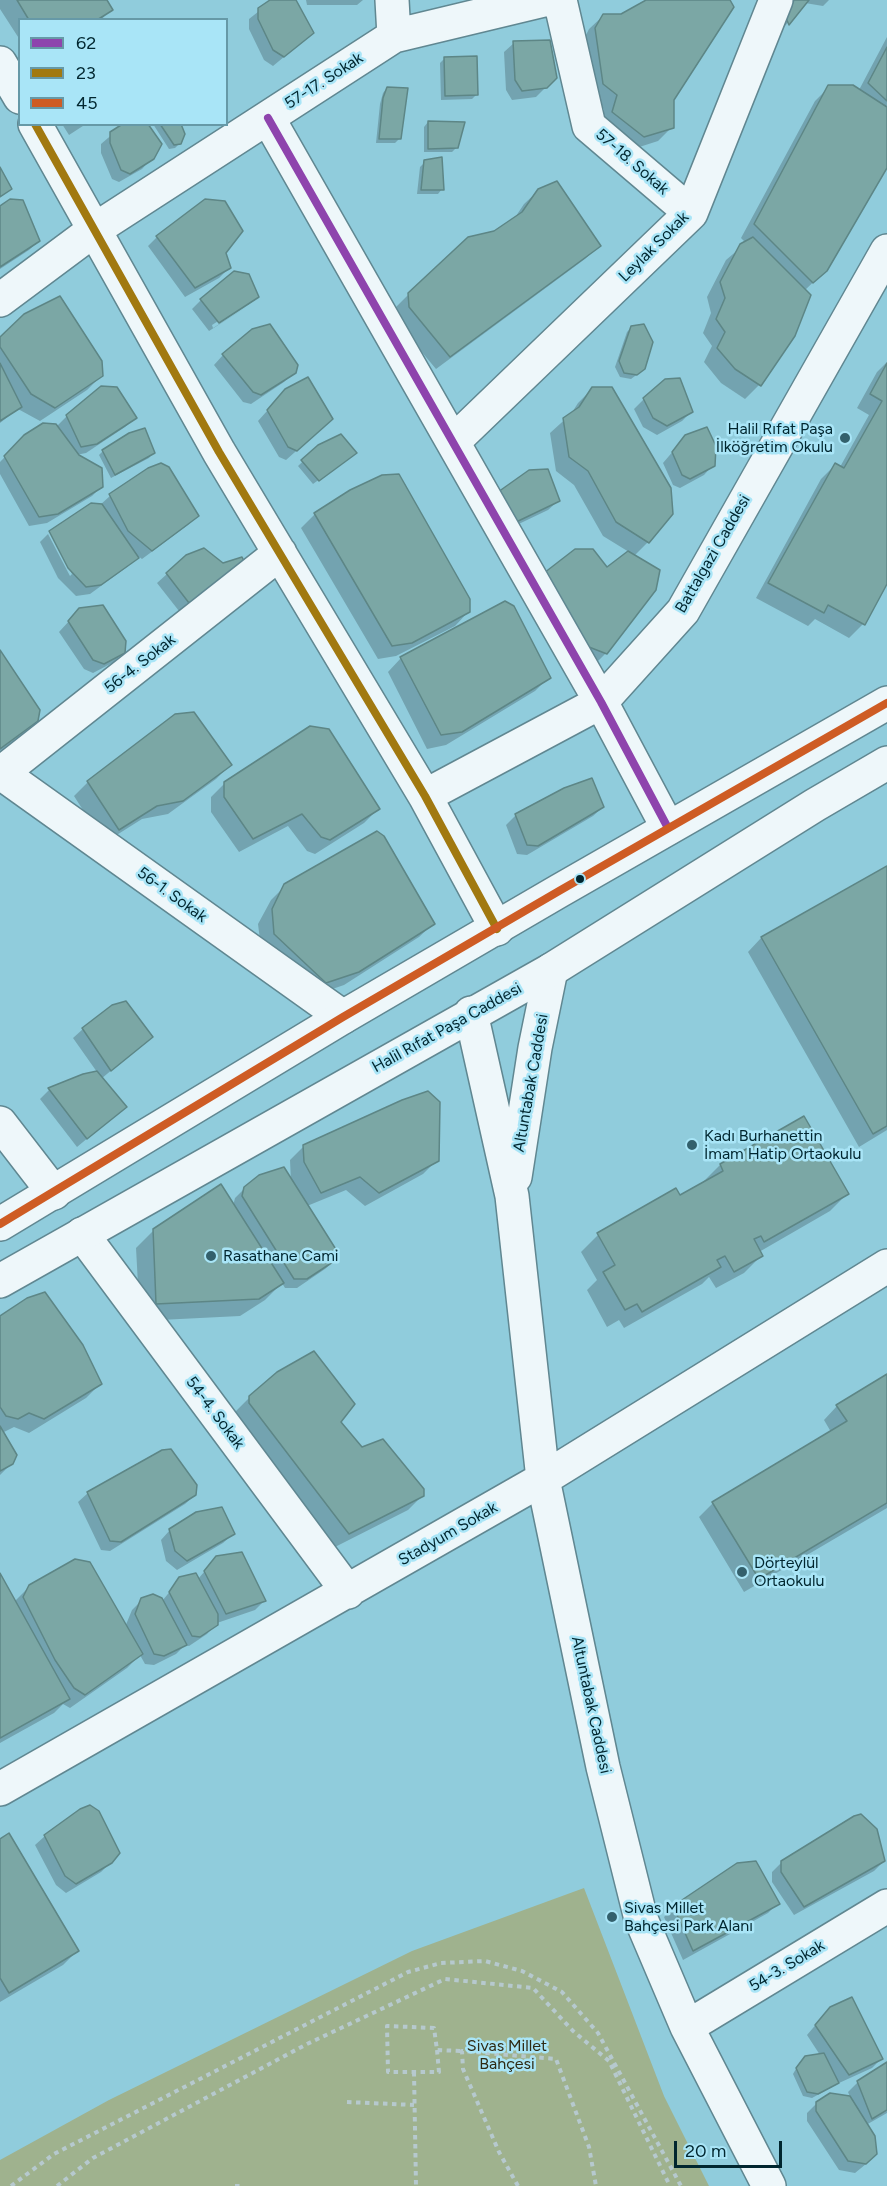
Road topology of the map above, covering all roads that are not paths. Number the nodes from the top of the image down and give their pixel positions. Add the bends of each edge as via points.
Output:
1 (392, 0) edge
2 (544, 0) edge
3 (560, 0) edge
4 (776, 0) edge
5 (394, 36) junction
6 (0, 63) edge
7 (18, 94) edge
8 (268, 118) junction
9 (36, 126) edge
10 (691, 213) junction
11 (94, 230) junction
12 (887, 251) edge
13 (0, 300) edge
14 (454, 441) junction
15 (280, 554) junction
16 (601, 702) junction
17 (887, 703) edge
18 (887, 763) edge
19 (1, 773) edge
20 (425, 796) junction
21 (668, 828) junction
22 (497, 929) junction
23 (552, 970) junction
24 (471, 1013) junction
25 (343, 1017) junction
26 (0, 1123) edge
27 (54, 1193) junction
28 (512, 1196) junction
29 (0, 1224) edge
30 (82, 1234) junction
31 (887, 1266) edge
32 (0, 1281) edge
33 (543, 1479) junction
34 (348, 1592) junction
35 (0, 1789) edge
36 (887, 1906) edge
37 (687, 2026) junction
38 (769, 2186) edge

1 - 5 street
2 - 5 street, 57-17. Sokak
3 - 10 street, 57-18. Sokak via 589,126
4 - 10 street, Leylak Sokak
5 - 8 street, 57-17. Sokak
6 - 7 street
8 - 11 street, 57-17. Sokak
8 - 14 street
9 - 11 street
10 - 14 street, Leylak Sokak
11 - 13 street, 57-17. Sokak
11 - 15 street
12 - 16 street, Battalgazi Caddesi via 683,611
14 - 16 street
15 - 19 street, 56-4. Sokak
15 - 20 street
16 - 20 street, Battalgazi Caddesi
16 - 21 street
17 - 21 street
18 - 23 street, Halil Rıfat Paşa Caddesi
19 - 25 street, 56-1. Sokak
20 - 22 street
21 - 22 street
22 - 25 street
23 - 24 street, Halil Rıfat Paşa Caddesi
23 - 28 street, Altuntabak Caddesi via 535,1048
24 - 28 street, Altuntabak Caddesi
24 - 30 street, Halil Rıfat Paşa Caddesi
25 - 27 street
26 - 27 street
27 - 29 street
28 - 33 street, Altuntabak Caddesi
30 - 32 street, Halil Rıfat Paşa Caddesi
30 - 34 street, 54-4. Sokak
31 - 33 street, Stadyum Sokak
33 - 34 street, Stadyum Sokak
33 - 37 street, Altuntabak Caddesi via 603,1767 641,1919
34 - 35 street, Stadyum Sokak
36 - 37 street, 54-3. Sokak
37 - 38 street, Altuntabak Caddesi

